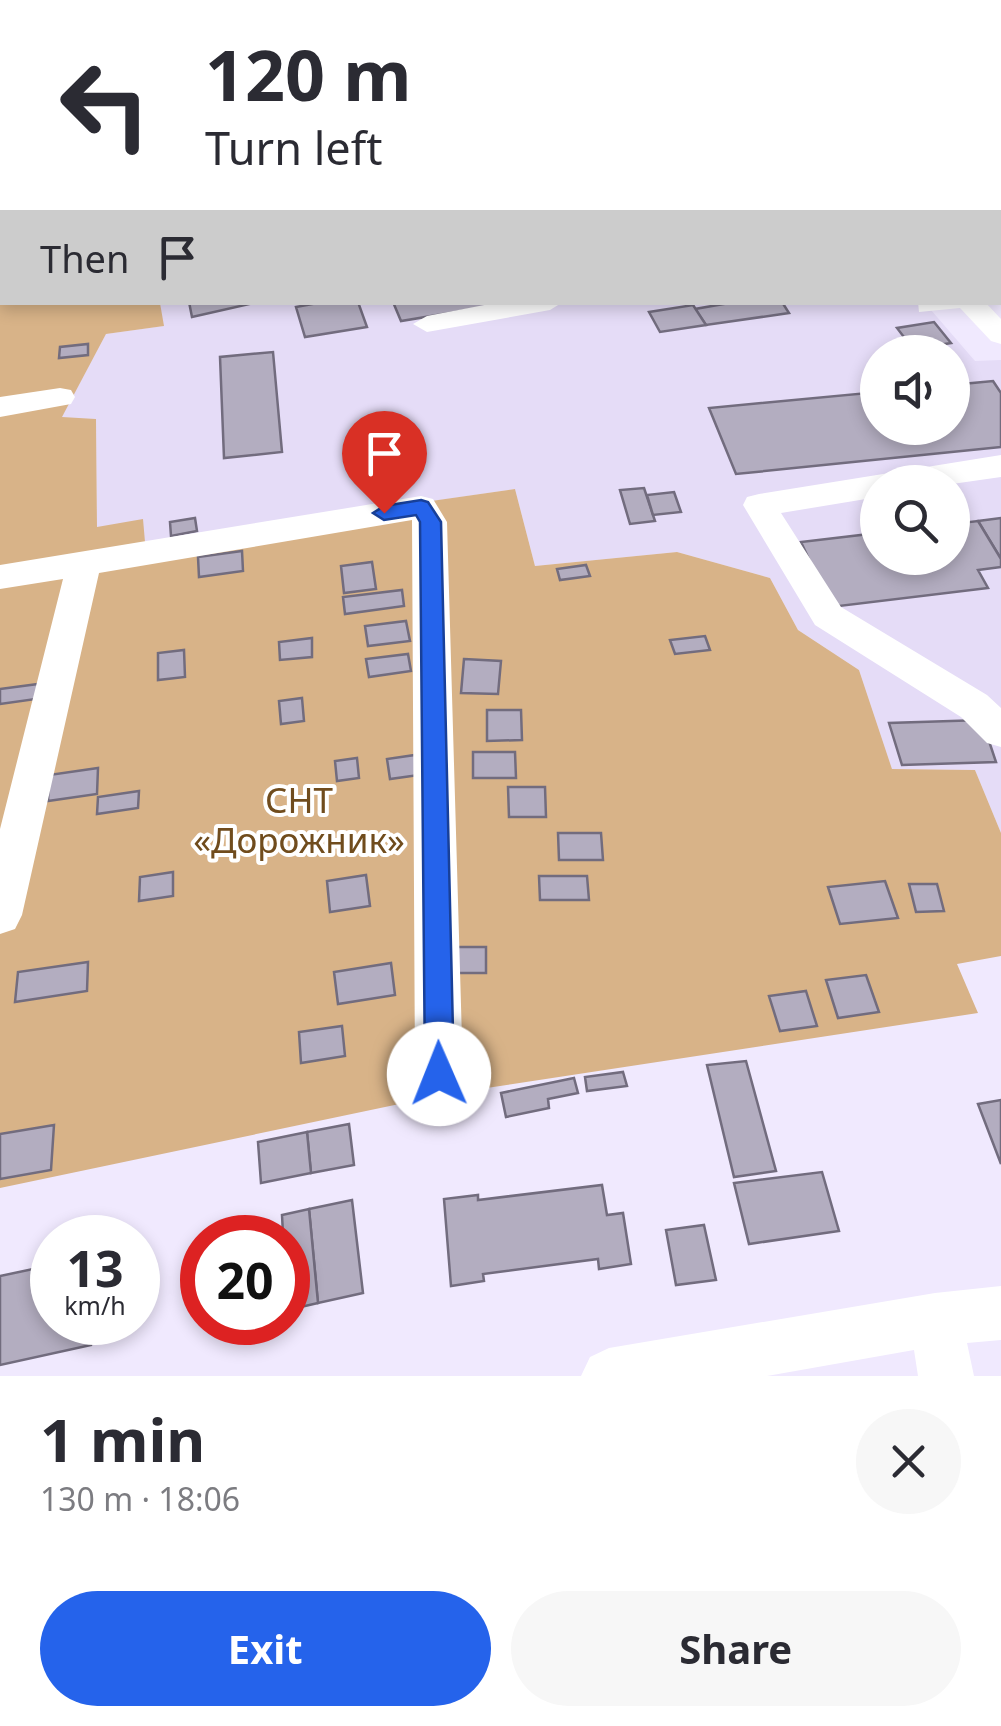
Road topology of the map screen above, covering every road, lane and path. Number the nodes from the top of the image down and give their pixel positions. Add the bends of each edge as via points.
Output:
1 (533, 305) edge
2 (972, 305) edge
3 (427, 324) dead end
4 (1001, 335) edge
5 (60, 397) dead end
6 (0, 406) edge
7 (1001, 466) edge
8 (970, 471) edge
9 (860, 489) edge
10 (84, 563) junction
11 (0, 578) edge
12 (1001, 732) edge
13 (0, 915) edge
14 (439, 1074) dead end
15 (1001, 1314) edge
16 (935, 1320) junction
17 (609, 1376) edge
18 (946, 1376) edge

1 - 3 street
2 - 4 street
5 - 6 street
7 - 8 street
9 - 12 street via 758,505 828,616 974,706
10 - 11 street
10 - 13 street
10 - 14 street via 421,507 430,522
15 - 16 street
16 - 17 street
16 - 18 street

